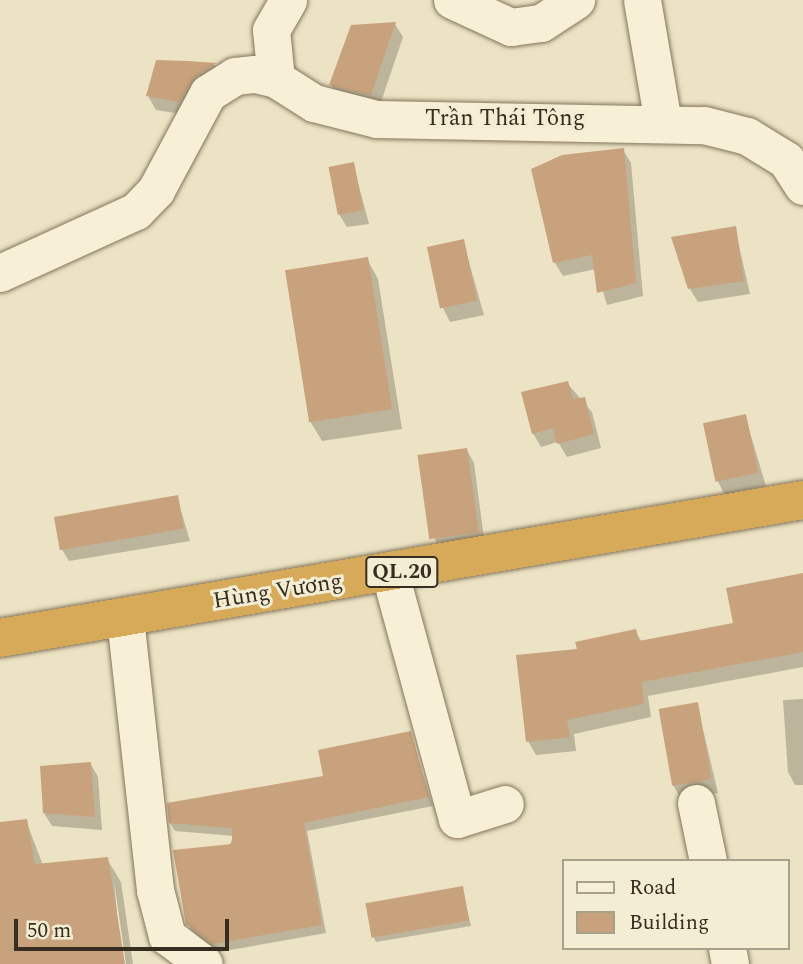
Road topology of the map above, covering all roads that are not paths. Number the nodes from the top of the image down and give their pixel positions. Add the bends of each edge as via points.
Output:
1 (452, 0) edge
2 (576, 0) edge
3 (642, 0) edge
4 (277, 10) edge
5 (512, 13) edge
6 (276, 79) junction
7 (663, 123) junction
8 (803, 186) edge
9 (0, 273) edge
10 (803, 500) edge
11 (390, 573) junction
12 (125, 618) junction
13 (0, 638) edge
14 (696, 803) dead end
15 (505, 804) dead end
16 (708, 859) edge
17 (204, 964) edge

1 - 5 street
2 - 5 street via 541,23
3 - 7 street
4 - 6 street
6 - 7 street, Trần Thái Tông via 314,103 377,118
6 - 9 street via 255,74 221,83 208,93 163,179 135,211
7 - 8 street, Trần Thái Tông via 747,136 786,160
10 - 11 highway, Hùng Vương / QL.20
11 - 12 highway, Hùng Vương / QL.20
11 - 15 street via 457,819
12 - 13 highway, Hùng Vương / QL.20
12 - 17 street via 155,890 167,936
14 - 16 street

